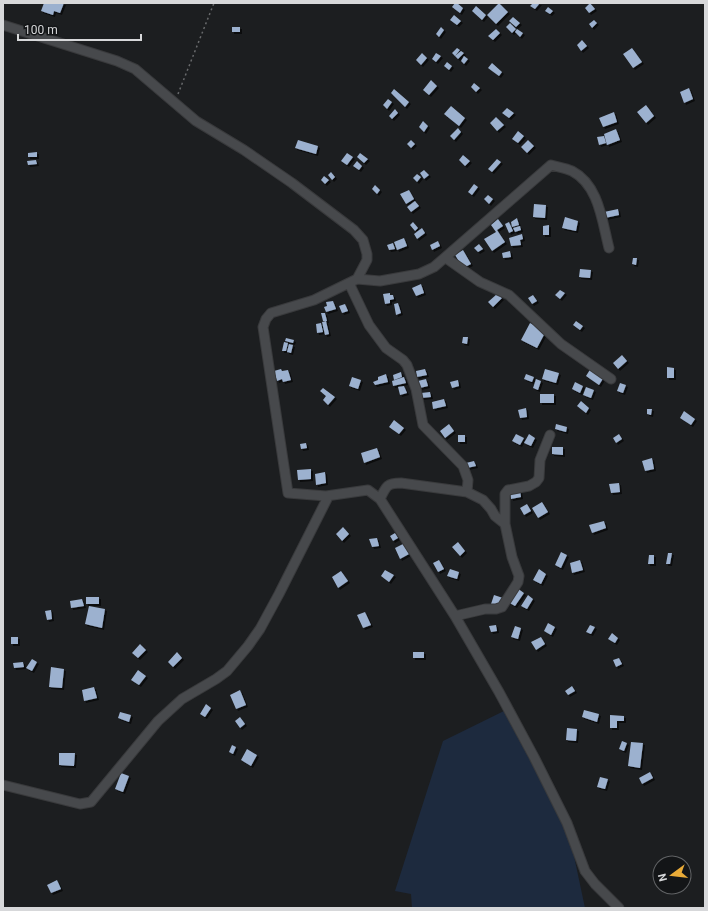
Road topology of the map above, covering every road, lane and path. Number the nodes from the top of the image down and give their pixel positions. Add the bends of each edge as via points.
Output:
1 (214, 3) edge
2 (3, 25) edge
3 (174, 104) junction
4 (609, 248) dead end
5 (446, 258) junction
6 (353, 281) junction
7 (611, 379) dead end
8 (550, 435) dead end
9 (467, 492) junction
10 (326, 496) junction
11 (380, 499) junction
12 (505, 524) junction
13 (455, 616) junction
14 (3, 785) edge
15 (619, 908) edge

1 - 3 path
2 - 3 street via 135,69
3 - 6 street via 292,183 354,230 363,240 367,260
4 - 5 street via 598,203 585,180 572,170 551,165
5 - 6 street via 419,274 380,281
5 - 7 street via 480,282 509,295 561,344
6 - 9 street via 369,325 386,348 407,365 416,389 423,425 463,466 468,480
6 - 10 street via 314,300 271,313 263,327 287,491 289,494
8 - 12 street via 540,460 539,478 536,482 506,492
9 - 11 street via 391,483
9 - 12 street via 483,500
10 - 11 street via 368,490
10 - 14 street via 326,503 279,594 248,646 226,671 182,699 158,721 91,802 80,804
11 - 13 street
12 - 13 street via 512,558 519,576 518,582 502,607
13 - 15 street via 534,757 567,824 585,871

